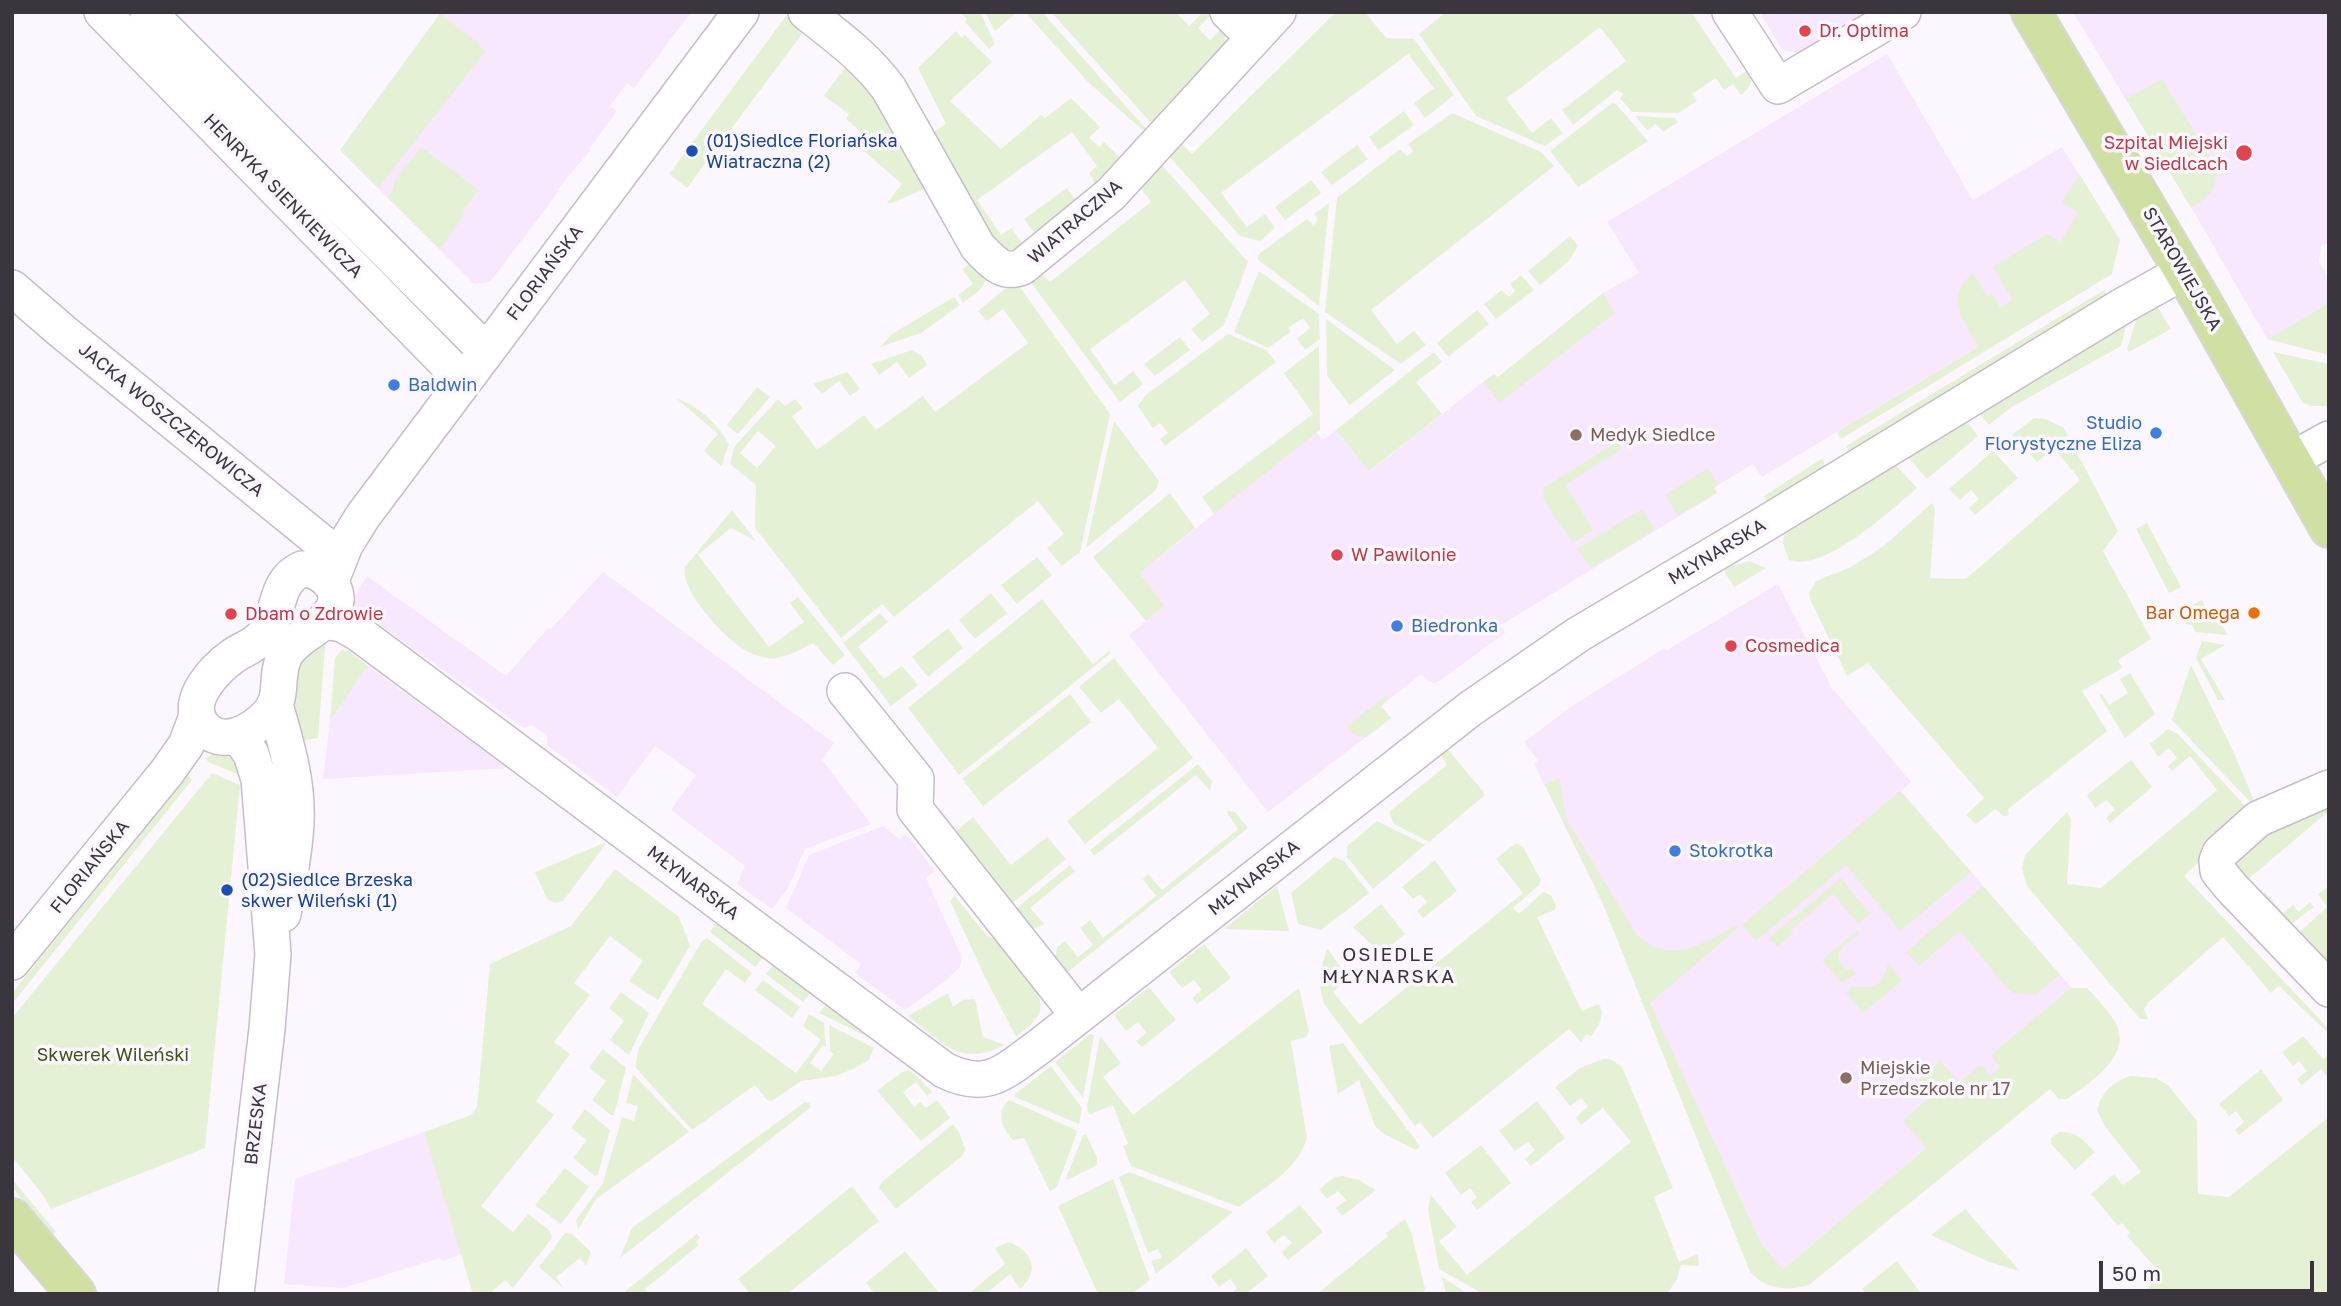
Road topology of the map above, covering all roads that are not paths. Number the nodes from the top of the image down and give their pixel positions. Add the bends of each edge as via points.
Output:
1 (102, 12) edge
2 (148, 12) edge
3 (741, 12) edge
4 (806, 12) edge
5 (1228, 12) edge
6 (1278, 12) edge
7 (1730, 12) edge
8 (1902, 12) edge
9 (2031, 12) edge
10 (1254, 38) junction
11 (2183, 272) junction
12 (12, 288) edge
13 (486, 351) junction
14 (464, 381) junction
15 (2329, 439) edge
16 (2291, 460) junction
17 (2329, 528) edge
18 (330, 576) junction
19 (845, 691) dead end
20 (275, 705) junction
21 (218, 729) junction
22 (2329, 788) edge
23 (273, 954) junction
24 (12, 962) edge
25 (2329, 989) edge
26 (1079, 1015) junction
27 (12, 1218) edge
28 (236, 1291) edge
29 (76, 1294) edge

1 - 14 street, HENRYKA SIENKIEWICZA
2 - 13 street, HENRYKA SIENKIEWICZA
3 - 13 street, FLORIAŃSKA
4 - 10 street, WIATRACZNA via 877,72 978,247 1006,270 1022,267 1111,194
5 - 10 street
6 - 10 street, WIATRACZNA
7 - 8 street via 1778,86
9 - 11 main road, STAROWIEJSKA
11 - 16 main road, STAROWIEJSKA
11 - 26 street, MŁYNARSKA via 1520,673
12 - 18 street, JACKA WOSZCZEROWICZA
13 - 14 street, FLORIAŃSKA
14 - 18 street, FLORIAŃSKA
15 - 16 street
16 - 17 main road, STAROWIEJSKA
18 - 20 street via 302,637 287,651
18 - 21 street, FLORIAŃSKA via 295,573 288,579 272,624 259,641 233,656 205,685 198,701
18 - 26 street, MŁYNARSKA via 342,624 944,1070 971,1081 993,1077
19 - 26 street via 916,779 915,809
20 - 21 street via 255,727
20 - 23 street, BRZESKA via 290,759 296,822 284,913
21 - 23 street, BRZESKA via 251,754 259,779
21 - 24 street, FLORIAŃSKA via 190,737 167,772
22 - 25 street via 2258,819 2220,853 2217,862 2218,871 2231,887
23 - 28 street, BRZESKA
27 - 29 main road

